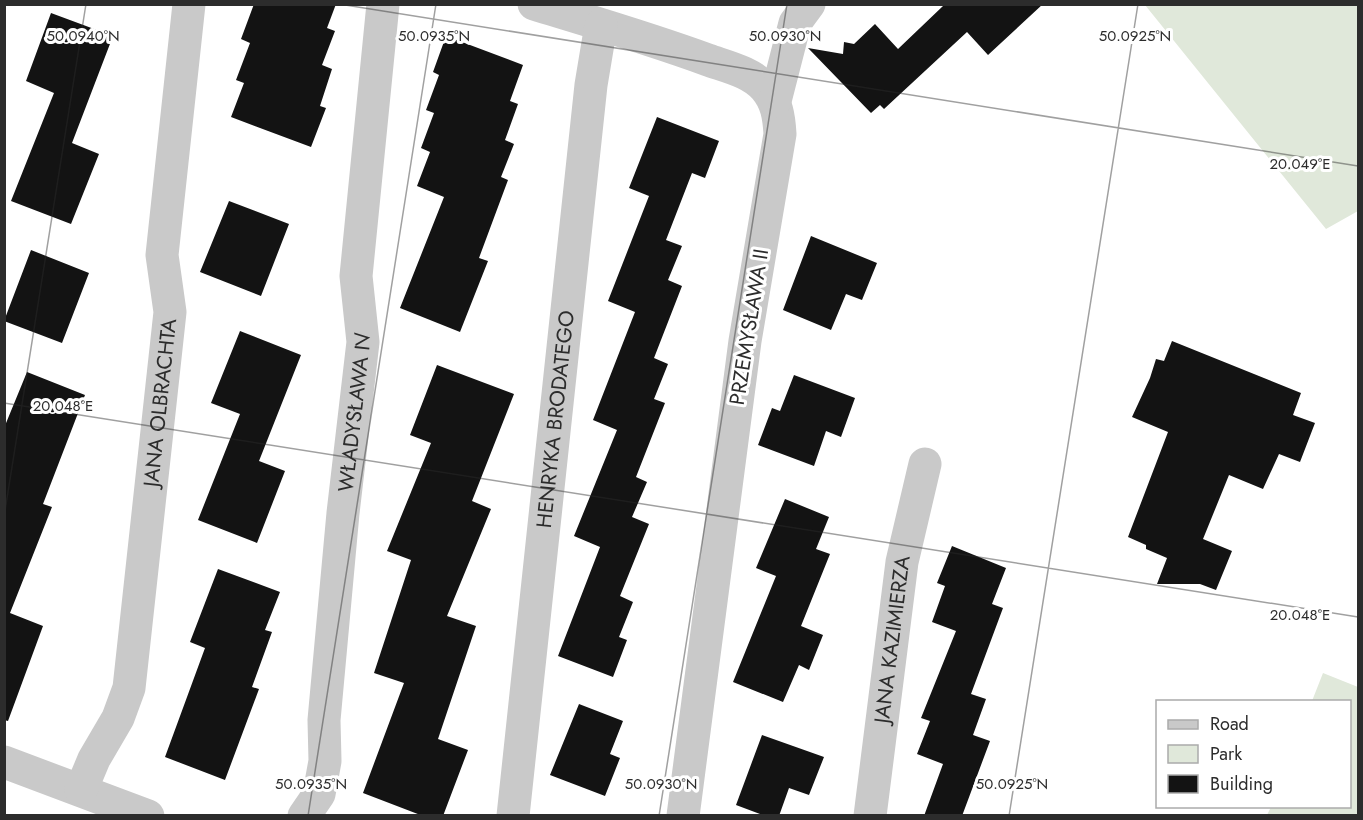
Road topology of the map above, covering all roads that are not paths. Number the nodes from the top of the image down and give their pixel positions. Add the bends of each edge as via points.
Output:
1 (189, 4) edge
2 (384, 4) edge
3 (534, 4) edge
4 (809, 4) edge
5 (601, 25) junction
6 (775, 101) junction
7 (925, 464) dead end
8 (4, 762) edge
9 (99, 802) edge
10 (148, 816) edge
11 (304, 816) edge
12 (513, 816) edge
13 (683, 816) edge
14 (870, 816) edge

1 - 9 street, JANA OLBRACHTA via 162,255 170,312 129,687 118,718 98,751
2 - 11 street, WŁADYSŁAWA IV via 356,276 363,342 340,536 324,720 325,761 319,794
3 - 5 street
4 - 6 street via 795,23
5 - 6 street via 661,42 751,76
5 - 12 street, HENRYKA BRODATEGO via 591,85
6 - 13 street, PRZEMYSŁAWA II via 780,134 745,341
7 - 14 street, JANA KAZIMIERZA via 902,562
8 - 9 street
9 - 10 street

